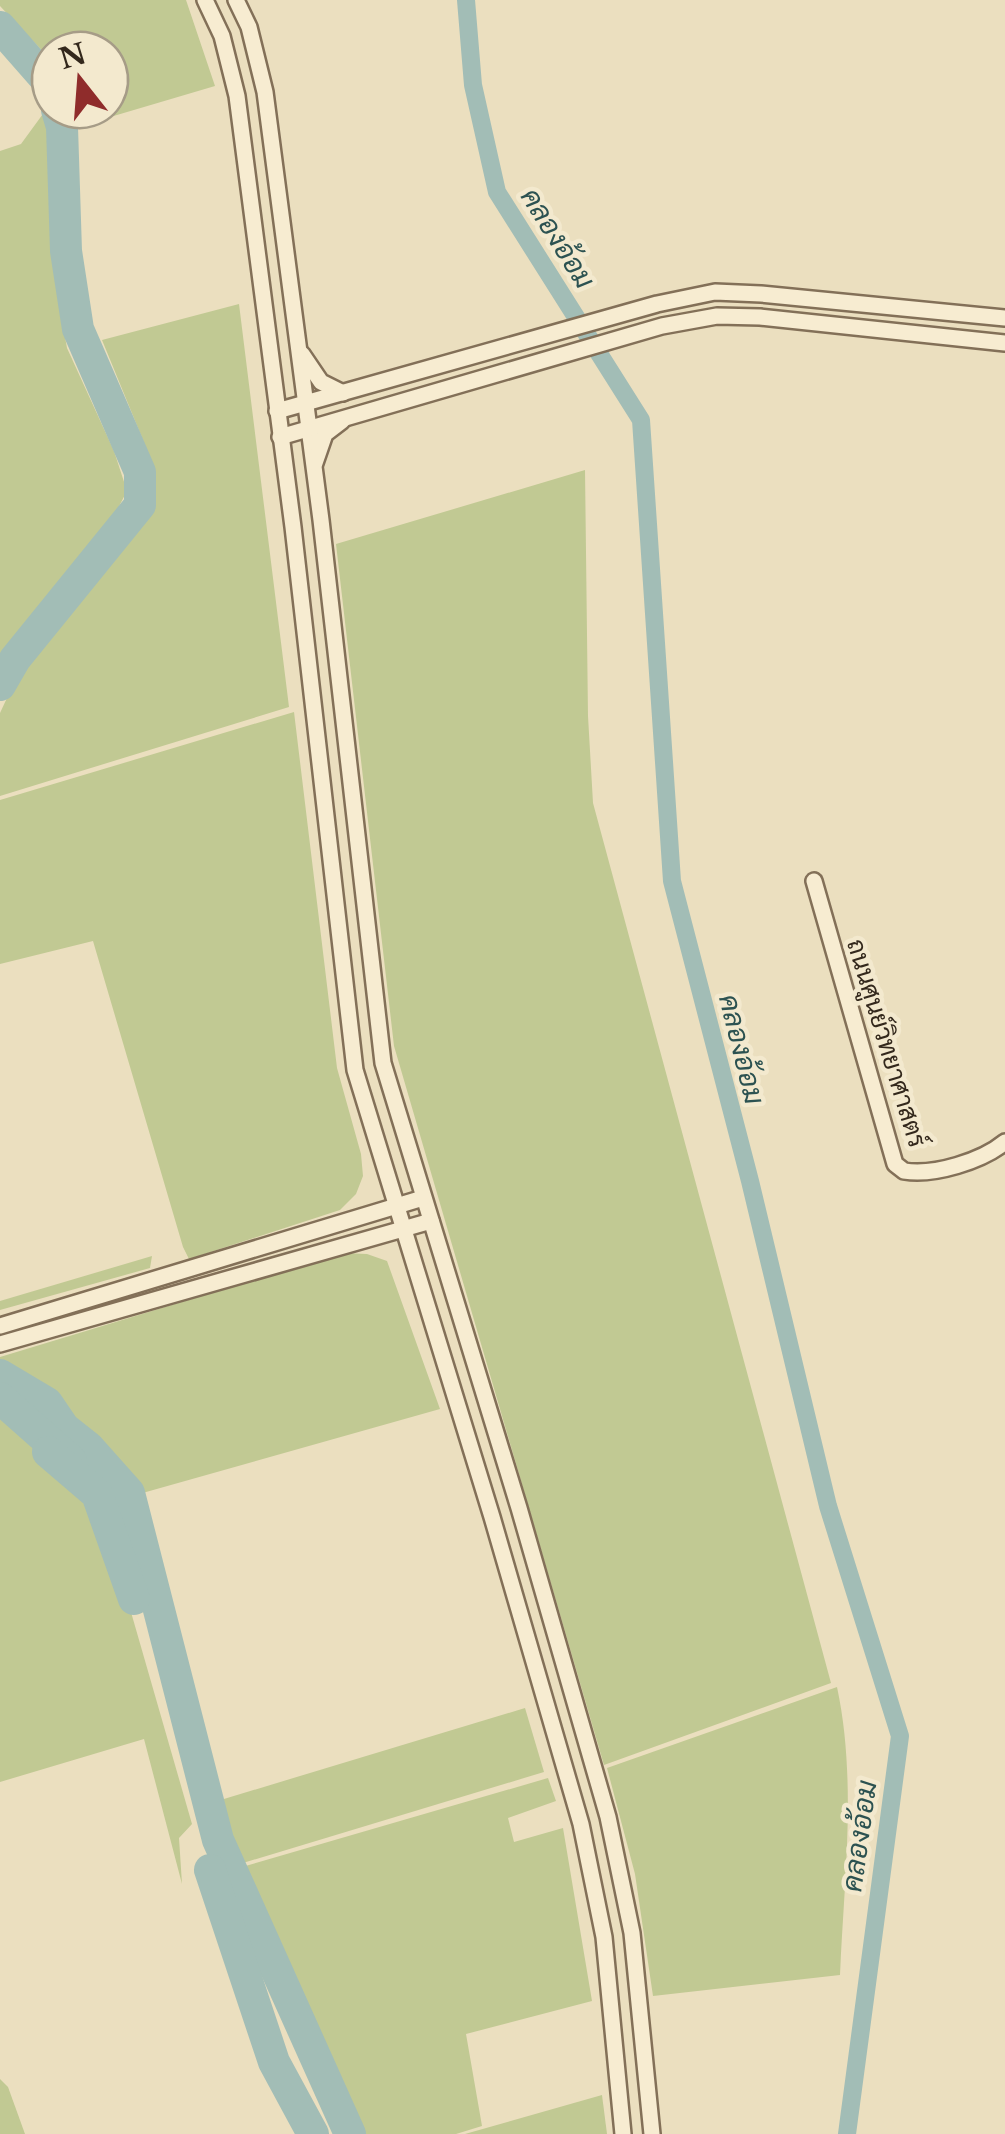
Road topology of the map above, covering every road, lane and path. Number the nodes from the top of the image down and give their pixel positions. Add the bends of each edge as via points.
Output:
1 (205, 0) edge
2 (236, 0) edge
3 (1005, 318) edge
4 (1005, 343) edge
5 (297, 346) junction
6 (343, 393) junction
7 (304, 404) junction
8 (277, 411) junction
9 (349, 416) junction
10 (308, 428) junction
11 (280, 437) junction
12 (313, 468) junction
13 (814, 881) dead end
14 (1005, 1142) edge
15 (423, 1198) junction
16 (396, 1207) junction
17 (431, 1221) junction
18 (402, 1229) junction
19 (0, 1326) edge
20 (4, 1343) edge
21 (623, 2134) edge
22 (652, 2134) edge

1 - 8 street via 237,96
2 - 5 street via 265,92
3 - 6 street via 715,292
4 - 9 street via 717,316
5 - 6 street via 321,382
5 - 7 street
6 - 7 street
7 - 8 street
7 - 10 street
8 - 11 street
9 - 10 street
9 - 12 street via 325,434
10 - 11 street
10 - 12 street
11 - 16 street via 355,1070
12 - 15 street via 383,1064
13 - 14 street, ถนนศูนย์วิทยาศาสตร์ via 895,1164 904,1171 930,1170
15 - 16 street
15 - 17 street
16 - 18 street
16 - 19 street
17 - 18 street
17 - 22 street via 608,1817 632,1933
18 - 20 street
18 - 21 street via 581,1824 604,1937

